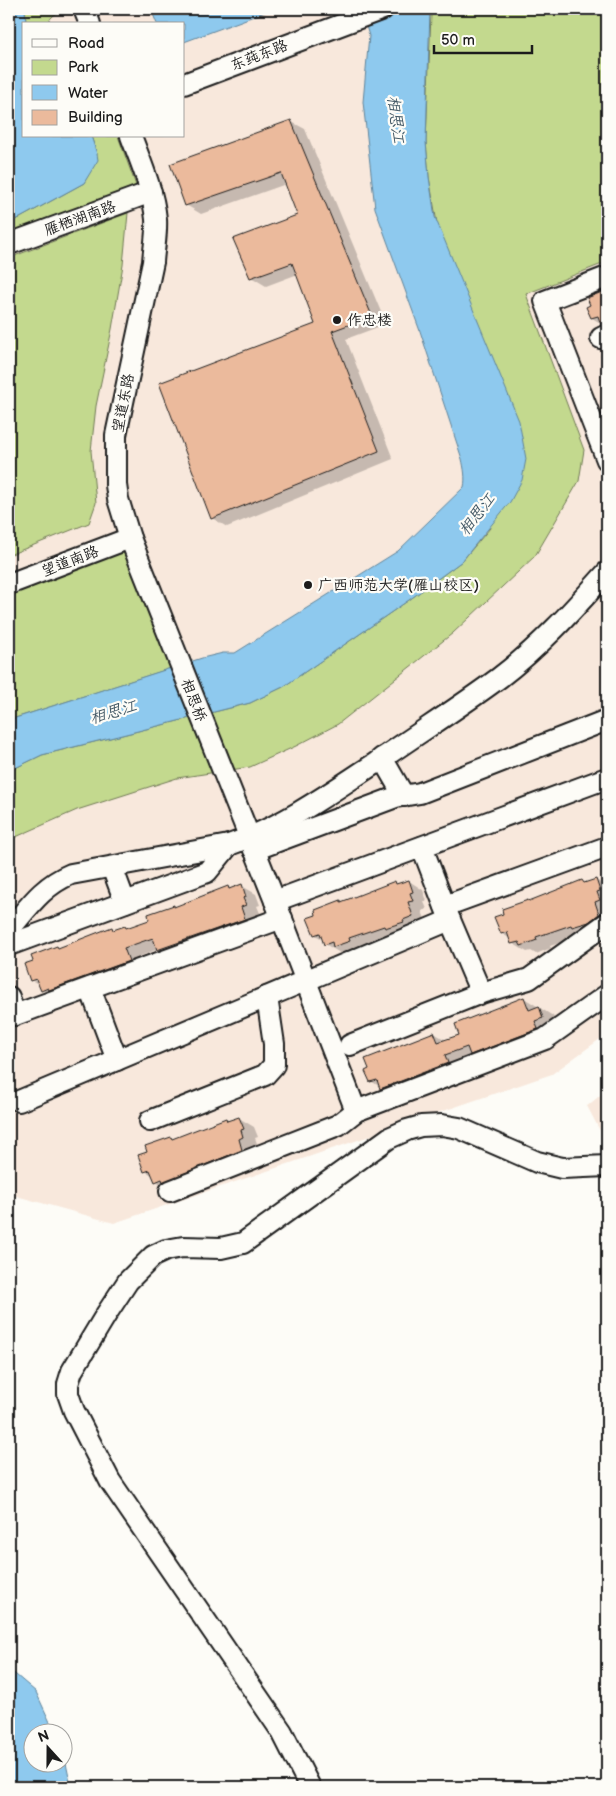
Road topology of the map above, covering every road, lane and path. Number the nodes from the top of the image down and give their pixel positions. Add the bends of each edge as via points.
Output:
1 (84, 9) edge
2 (383, 9) edge
3 (89, 22) edge
4 (185, 84) edge
5 (132, 138) edge
6 (151, 192) junction
7 (9, 244) edge
8 (607, 277) edge
9 (607, 460) edge
10 (130, 538) junction
11 (607, 572) edge
12 (9, 584) edge
13 (181, 665) joint
14 (607, 720) edge
15 (382, 758) junction
16 (607, 778) edge
17 (404, 796) junction
18 (252, 844) junction
19 (229, 845) junction
20 (422, 847) junction
21 (607, 847) edge
22 (112, 867) junction
23 (125, 902) junction
24 (279, 910) junction
25 (447, 913) junction
26 (607, 924) edge
27 (9, 930) edge
28 (9, 945) edge
29 (305, 982) junction
30 (90, 988) junction
31 (481, 993) junction
32 (607, 995) edge
33 (9, 997) edge
34 (267, 997) junction
35 (350, 1045) dead end
36 (118, 1060) junction
37 (19, 1101) dead end
38 (356, 1111) junction
39 (150, 1121) dead end
40 (607, 1166) edge
41 (170, 1191) dead end
42 (310, 1787) edge

1 - 3 street
2 - 4 street, 东莼东路
5 - 6 street, 望道东路
6 - 7 street, 雁栖湖南路
6 - 10 street, 望道东路 via 156,220 153,262 121,410 115,454 118,499
8 - 9 street via 545,301
10 - 12 street, 望道南路
10 - 13 street, 望道东路
11 - 15 street via 562,623 499,678
13 - 18 street, 相思桥
14 - 17 street via 420,793
15 - 17 street
15 - 18 street
16 - 20 street
17 - 18 street
18 - 19 street
18 - 24 street, 相思桥
19 - 22 street
19 - 23 street via 208,872
20 - 24 street
20 - 25 street
21 - 25 street
22 - 23 street
22 - 27 street via 71,874 55,881
23 - 28 street
24 - 29 street, 相思桥
24 - 30 street
25 - 29 street
25 - 31 street
26 - 31 street via 529,979
29 - 34 street
29 - 38 street, 相思桥
30 - 33 street via 15,1015
30 - 36 street
31 - 35 street
32 - 38 street via 546,1039
34 - 36 street
34 - 39 street via 274,1064 266,1075
36 - 37 street
38 - 41 street via 338,1125
40 - 42 street via 562,1168 537,1162 458,1128 442,1125 408,1130 389,1138 243,1243 220,1248 183,1247 153,1256 128,1281 72,1371 68,1384 70,1403 110,1481 282,1732

